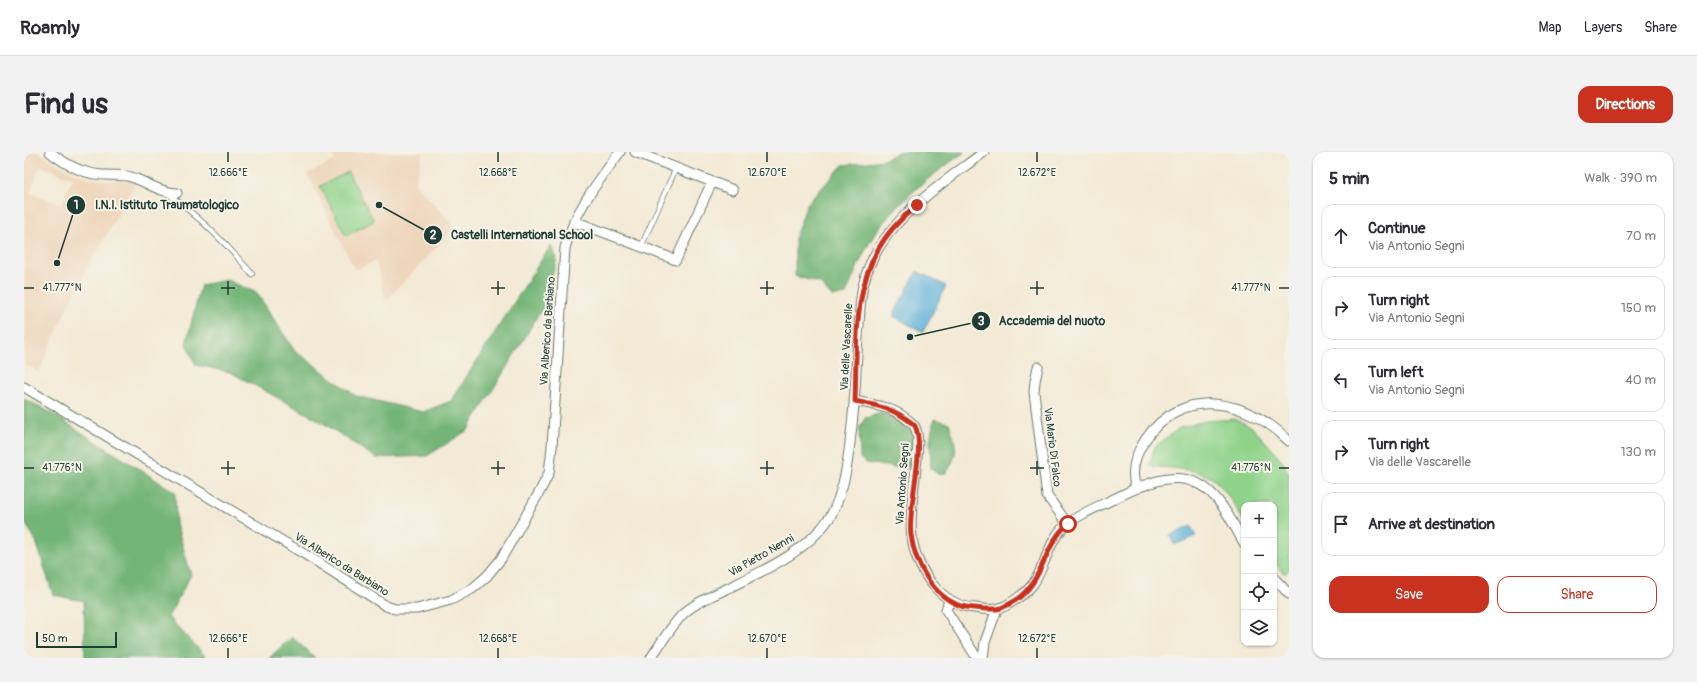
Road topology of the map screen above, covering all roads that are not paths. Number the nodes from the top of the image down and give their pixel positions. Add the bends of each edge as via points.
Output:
1 (50, 152) edge
2 (620, 152) edge
3 (635, 152) edge
4 (984, 152) edge
5 (676, 168) junction
6 (712, 182) junction
7 (733, 190) dead end
8 (165, 192) junction
9 (177, 193) dead end
10 (574, 221) junction
11 (641, 247) junction
12 (252, 274) dead end
13 (1038, 367) dead end
14 (24, 387) edge
15 (855, 401) junction
16 (1289, 442) edge
17 (1136, 488) junction
18 (1068, 524) junction
19 (1241, 538) edge
20 (1277, 581) edge
21 (1289, 594) edge
22 (949, 600) junction
23 (997, 609) junction
24 (987, 637) junction
25 (968, 643) junction
26 (651, 658) edge
27 (977, 658) edge
28 (983, 658) edge

1 - 8 street via 70,166 89,173 106,176 120,174
2 - 10 street, Via Alberico da Barbiano via 583,203
3 - 5 street
4 - 15 street, Via delle Vascarelle via 903,218 882,242 871,262 860,299
5 - 6 street
5 - 11 lane
6 - 7 street
6 - 11 street via 676,260
8 - 9 street
8 - 12 lane via 190,210 227,244
10 - 11 street
10 - 14 street, Via Alberico da Barbiano via 565,248 549,473 501,559 487,576 472,590 440,604 405,610 386,606 316,561
13 - 18 street, Via Mario Di Falco via 1034,392 1047,496
15 - 22 street, Via Antonio Segni via 881,406 899,413 915,426 917,450 911,534 917,560 927,577
15 - 26 street, Via Pietro Nenni via 850,450 839,496 830,516 816,535 787,556 702,600 684,613
16 - 17 street via 1266,421 1242,410 1214,404 1191,406 1166,418 1142,444 1134,463 1132,477
17 - 18 street via 1080,515
17 - 19 street via 1170,478 1197,483 1216,498
18 - 23 street via 1055,538 1034,583 1020,597
20 - 21 street
22 - 23 street, Via Antonio Segni via 968,607
22 - 25 street via 946,610
23 - 24 street
24 - 25 street via 977,645
24 - 28 street
25 - 27 street

